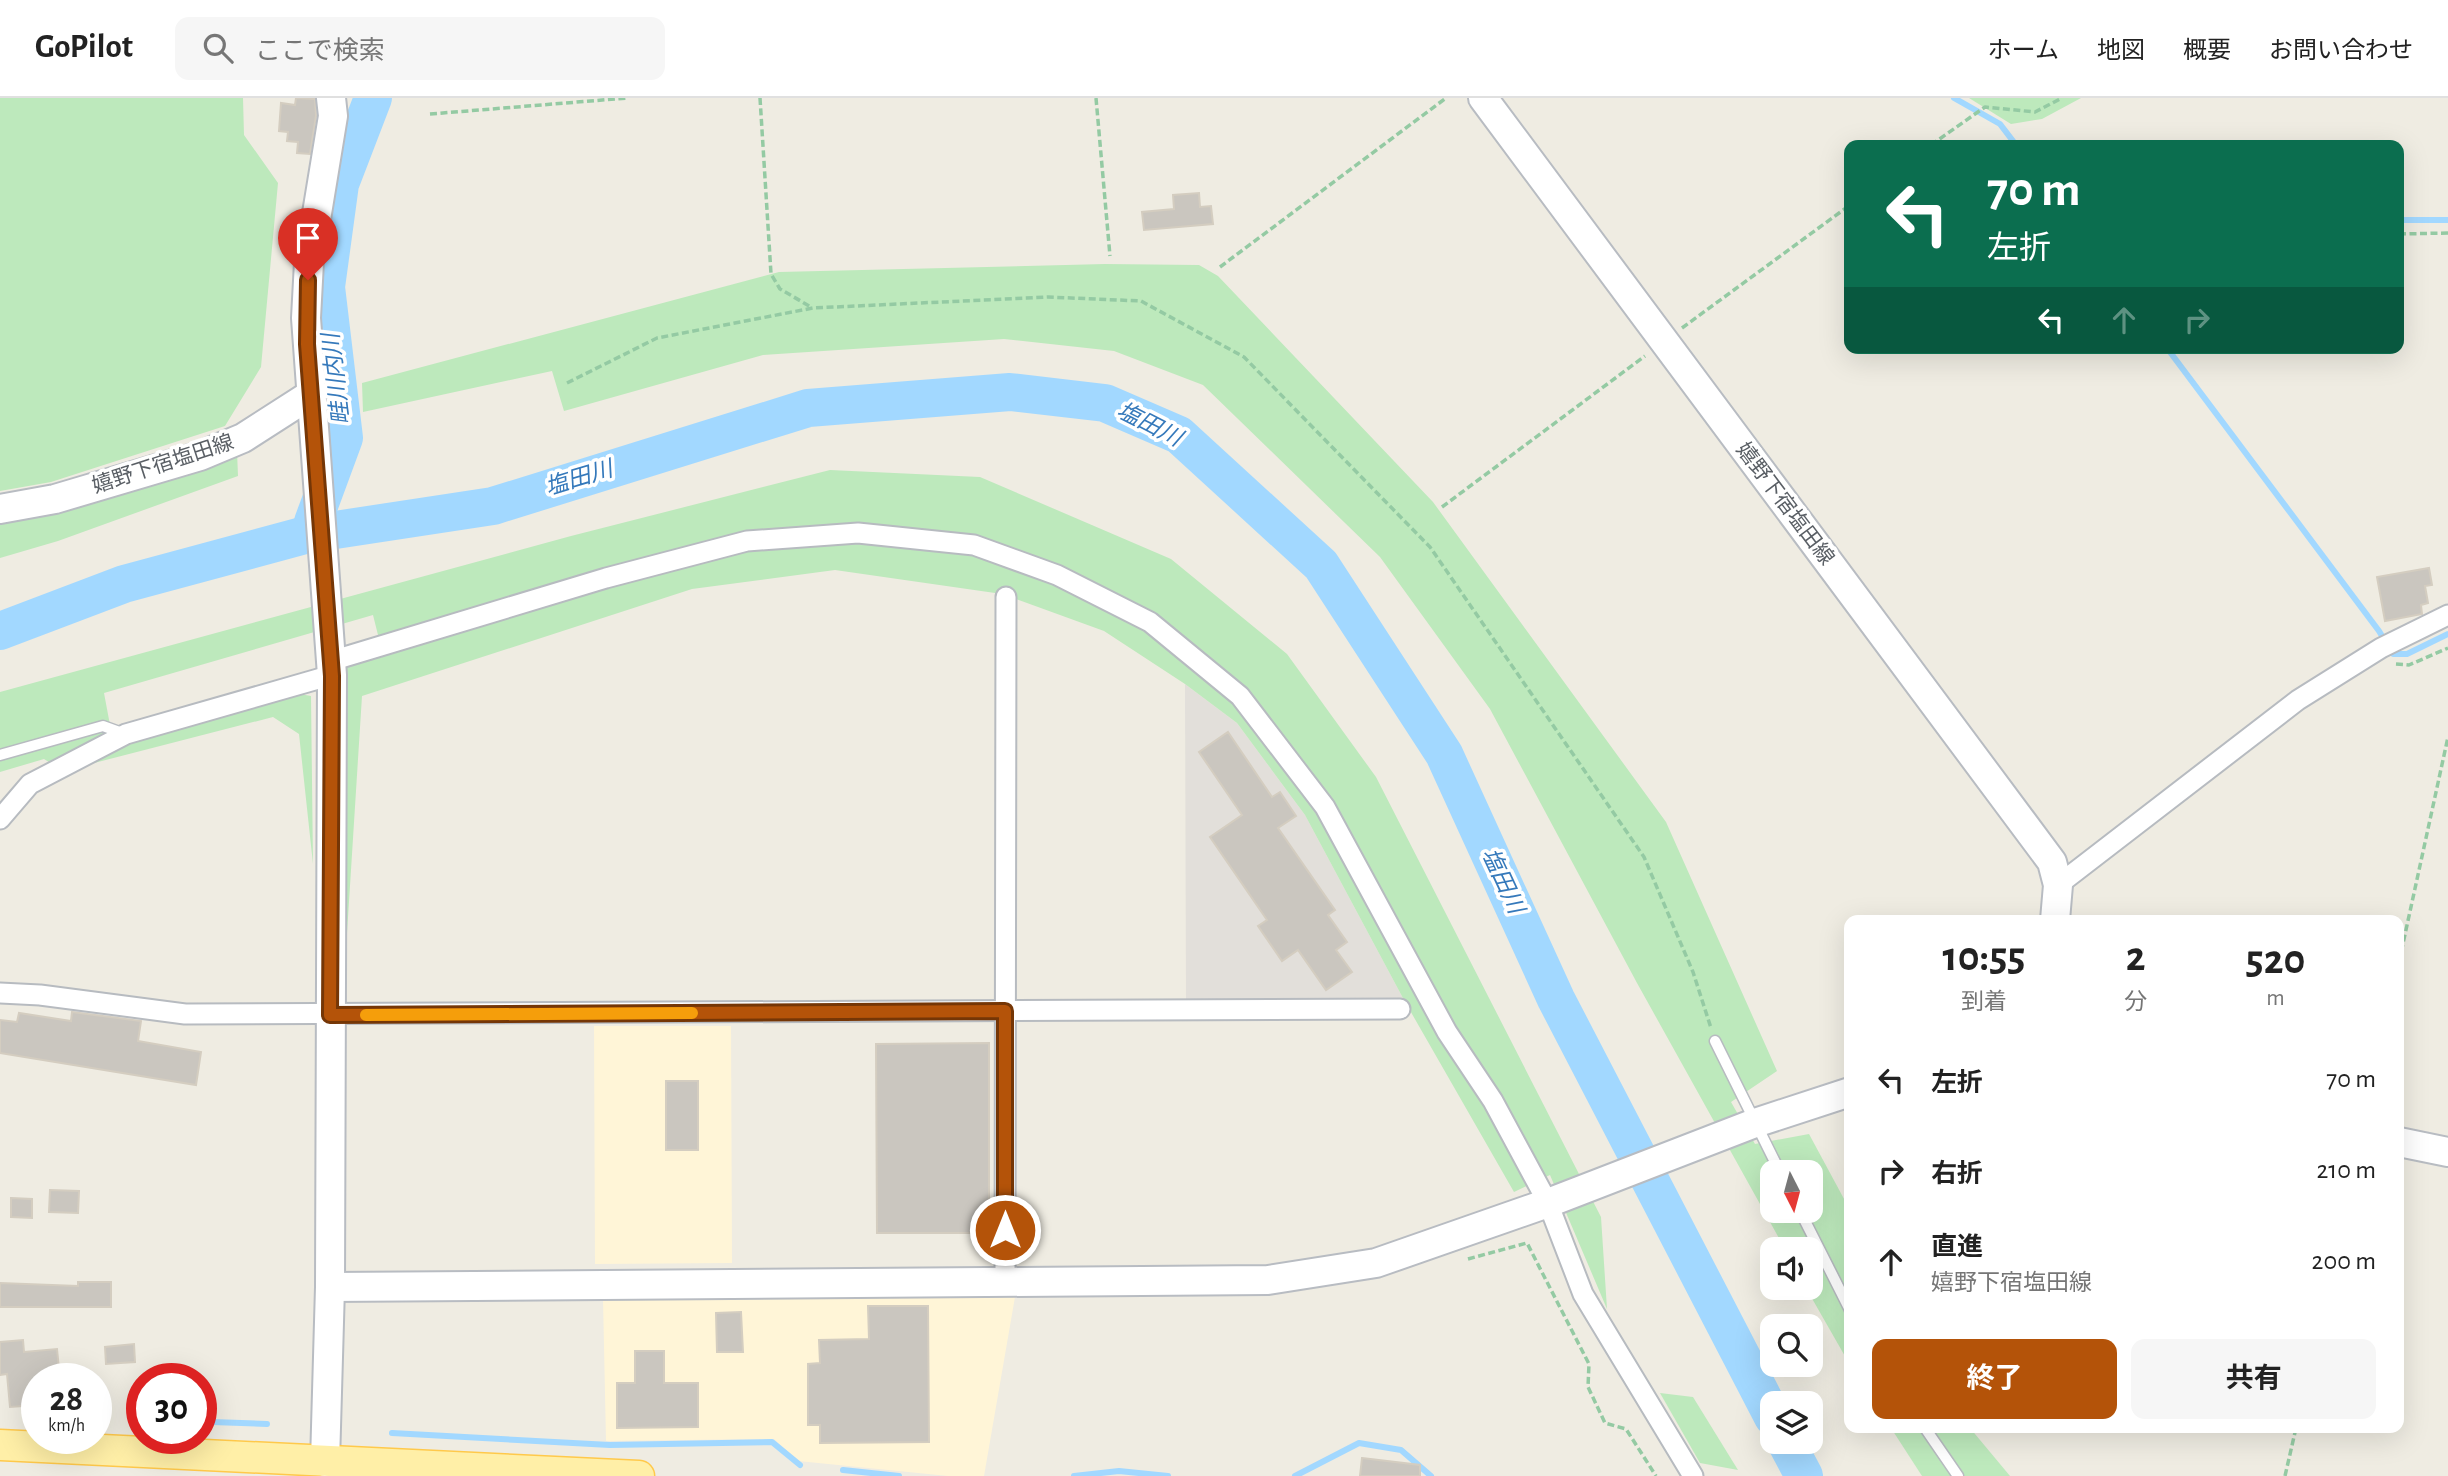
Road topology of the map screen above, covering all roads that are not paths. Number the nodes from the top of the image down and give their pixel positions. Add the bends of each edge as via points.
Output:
1 (331, 98) edge
2 (1483, 98) edge
3 (310, 395) junction
4 (0, 509) edge
5 (1006, 597) dead end
6 (2448, 615) edge
7 (331, 662) junction
8 (126, 734) junction
9 (0, 755) edge
10 (0, 819) edge
11 (2058, 885) junction
12 (2055, 915) edge
13 (0, 993) edge
14 (1400, 1009) dead end
15 (1005, 1011) junction
16 (330, 1015) junction
17 (1715, 1041) road end
18 (1844, 1094) edge
19 (1755, 1123) junction
20 (2404, 1143) edge
21 (2448, 1152) edge
22 (1774, 1160) edge
23 (1548, 1203) junction
24 (1806, 1223) edge
25 (1005, 1284) junction
26 (330, 1287) junction
27 (1844, 1298) edge
28 (1928, 1433) edge
29 (0, 1445) edge
30 (317, 1469) edge
31 (639, 1476) edge
32 (1693, 1476) edge
33 (1958, 1476) edge

1 - 3 street via 333,116 309,262
2 - 11 street, 嬉野下宿塩田線 via 2052,862
3 - 4 street, 嬉野下宿塩田線 via 243,438 200,456 55,499
3 - 7 street
5 - 15 street
6 - 11 street via 2298,700
7 - 8 street
7 - 16 street
7 - 23 street via 606,578 747,541 858,533 974,545 1057,575 1150,622 1240,696 1325,807 1447,1032 1493,1101
8 - 9 lane via 103,726
8 - 10 street via 30,784
11 - 12 street, 嬉野下宿塩田線
13 - 16 street via 185,1014
14 - 15 street
15 - 16 street
15 - 25 street
16 - 26 street
17 - 19 lane
18 - 19 street
19 - 22 lane
19 - 23 street
20 - 21 street
23 - 25 street via 1376,1263 1269,1280
23 - 32 street via 1583,1294
24 - 27 lane
25 - 26 street
26 - 30 street
28 - 33 lane
29 - 30 main road
30 - 31 main road

